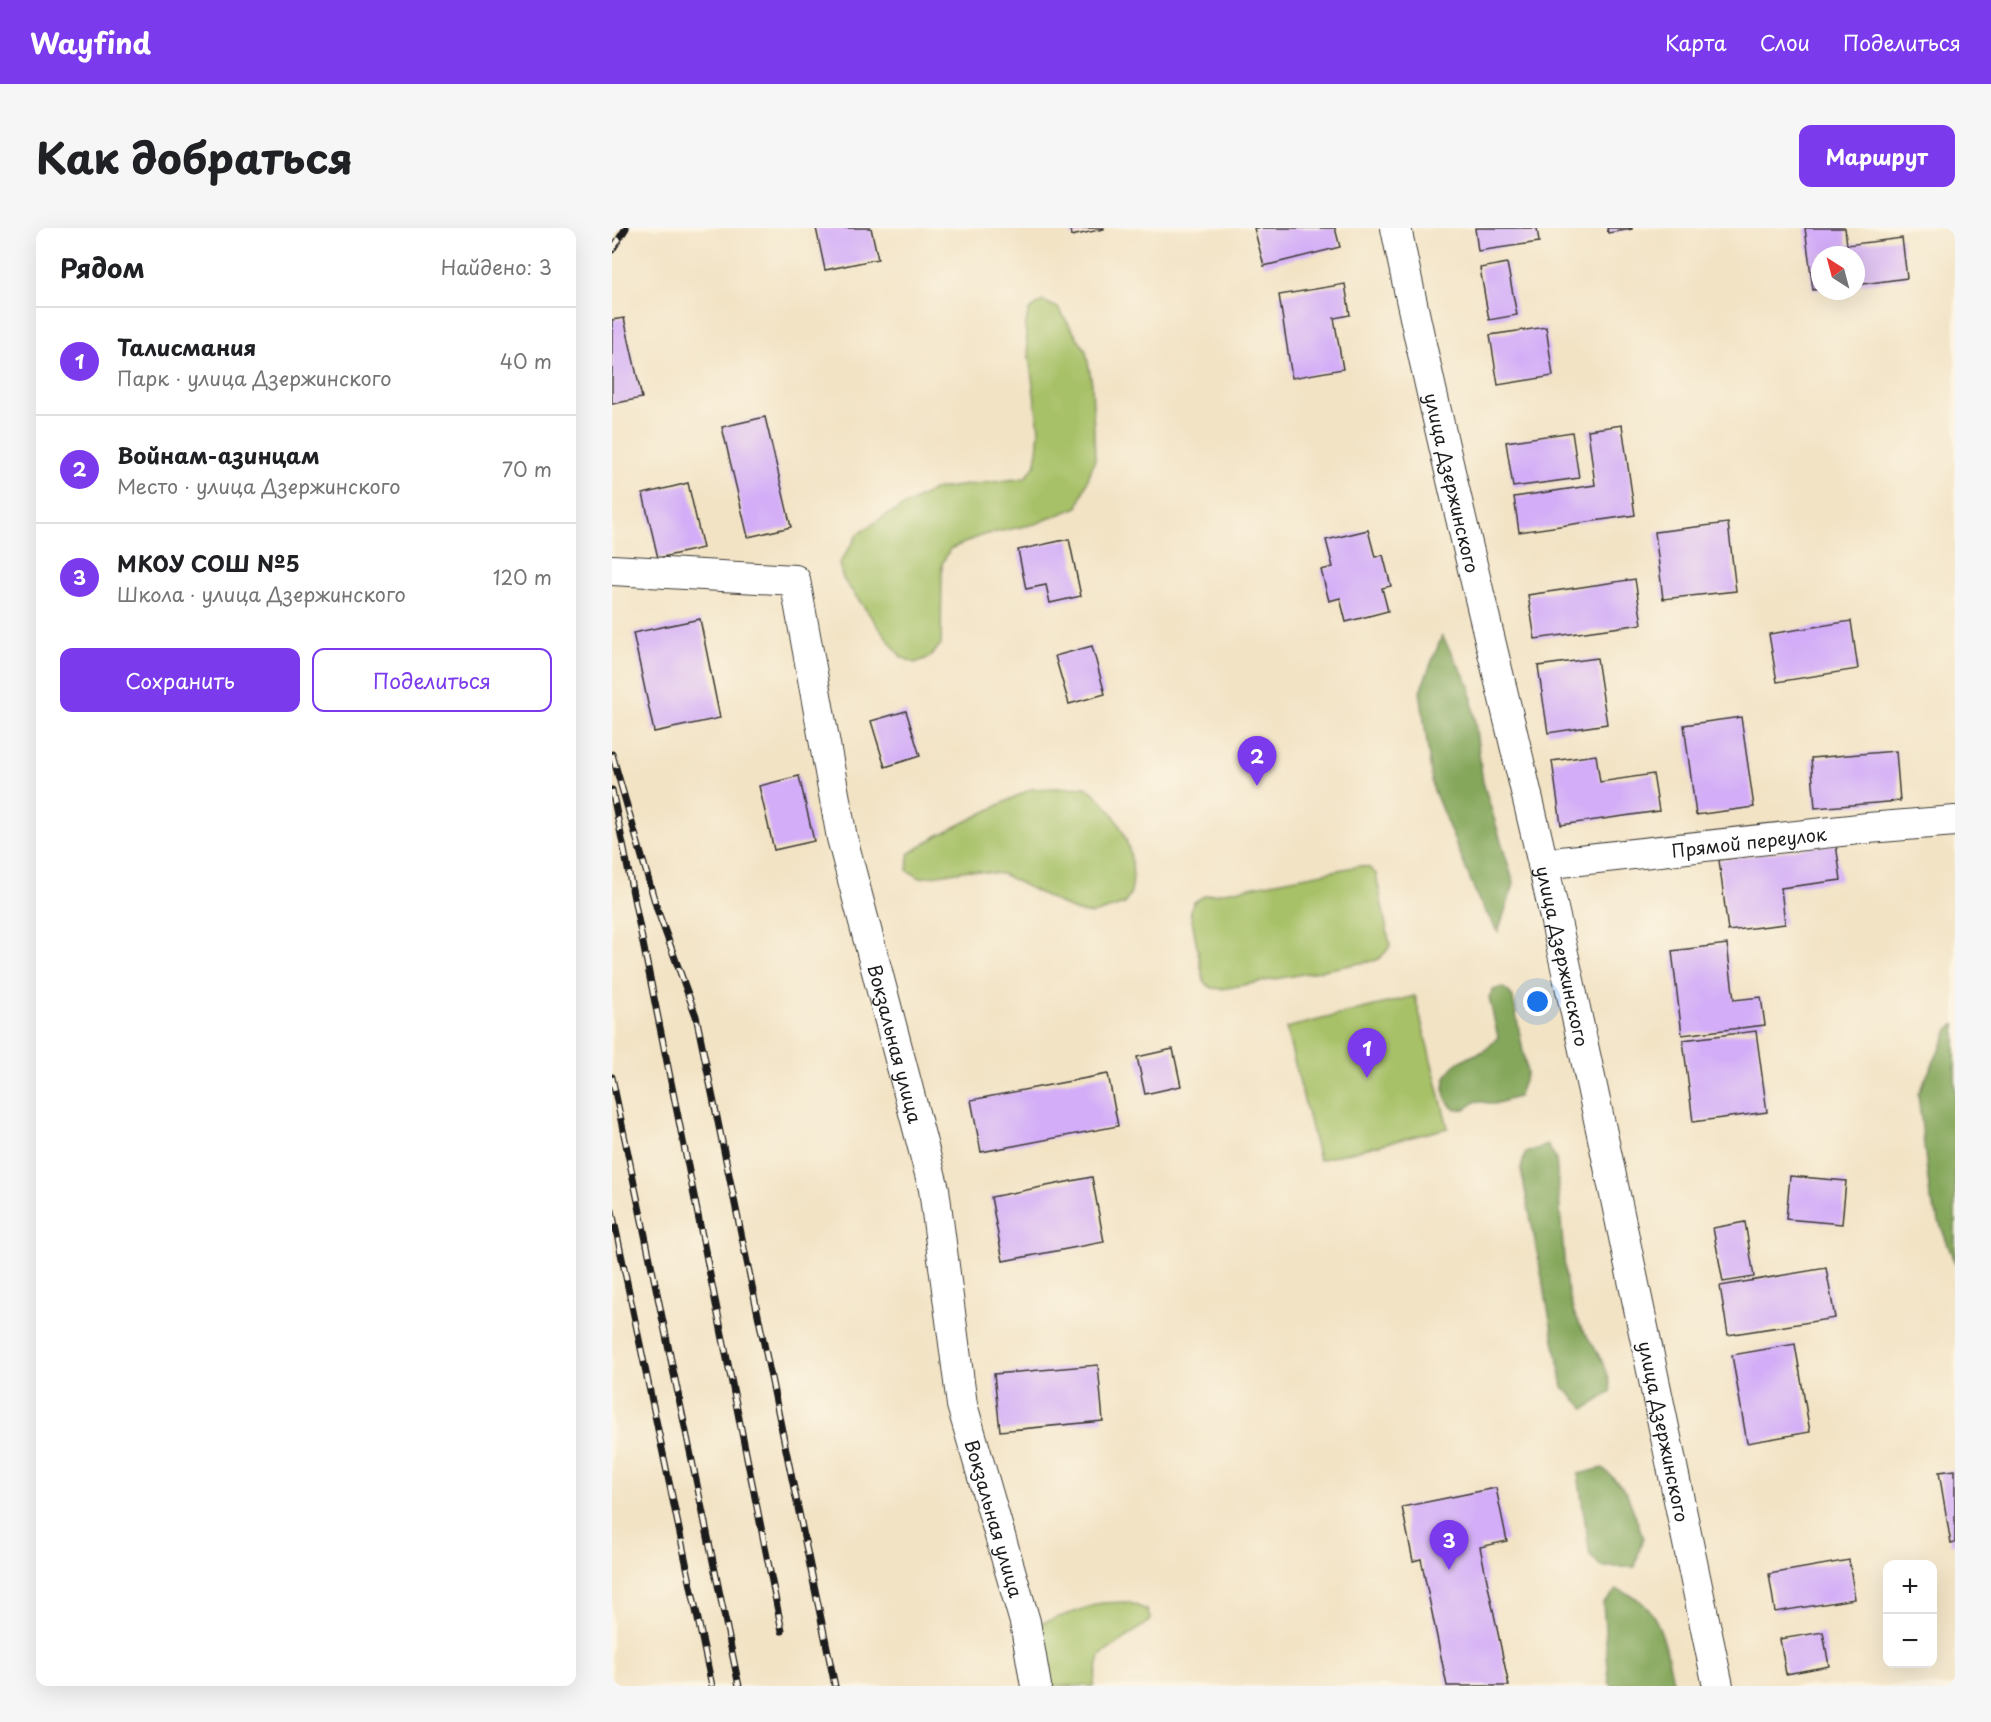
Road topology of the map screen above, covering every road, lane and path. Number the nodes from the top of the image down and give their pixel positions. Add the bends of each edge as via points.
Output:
1 (1396, 228) edge
2 (612, 570) edge
3 (1955, 821) edge
4 (1543, 864) junction
5 (1036, 1686) edge
6 (1718, 1686) edge

1 - 4 street, улица Дзержинского
2 - 5 street, Вокзальная улица via 795,580 842,838 934,1189 962,1405 1025,1622
3 - 4 street, Прямой переулок
4 - 6 street, улица Дзержинского

